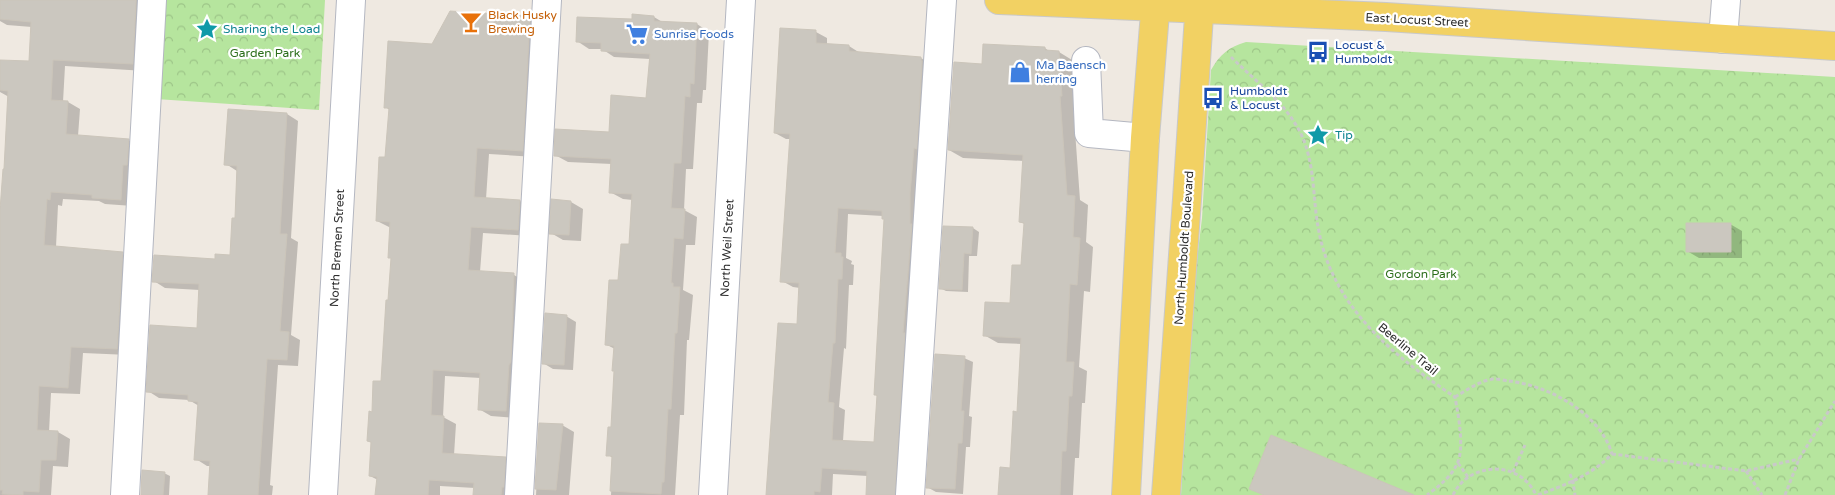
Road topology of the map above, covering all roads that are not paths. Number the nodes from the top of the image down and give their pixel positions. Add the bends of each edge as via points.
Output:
1 (152, 0) edge
2 (351, 0) edge
3 (547, 0) edge
4 (742, 0) edge
5 (942, 0) edge
6 (999, 0) edge
7 (1726, 0) edge
8 (1082, 2) edge
9 (1156, 4) edge
10 (1200, 4) edge
11 (1387, 9) edge
12 (1723, 39) junction
13 (1835, 46) edge
14 (1086, 61) dead end
15 (1145, 138) junction
16 (125, 495) edge
17 (323, 495) edge
18 (519, 495) edge
19 (713, 495) edge
20 (910, 495) edge
21 (1126, 495) edge
22 (1166, 495) edge

1 - 16 street
2 - 17 street, North Bremen Street
3 - 18 street
4 - 19 street, North Weil Street
5 - 20 street
6 - 8 main road, East Locust Street
7 - 12 street
8 - 9 main road, East Locust Street
9 - 10 main road, East Locust Street
9 - 15 main road
10 - 11 main road, East Locust Street
10 - 22 main road, North Humboldt Boulevard
11 - 12 main road, East Locust Street
12 - 13 main road, East Locust Street
14 - 15 street via 1089,133
15 - 21 main road

